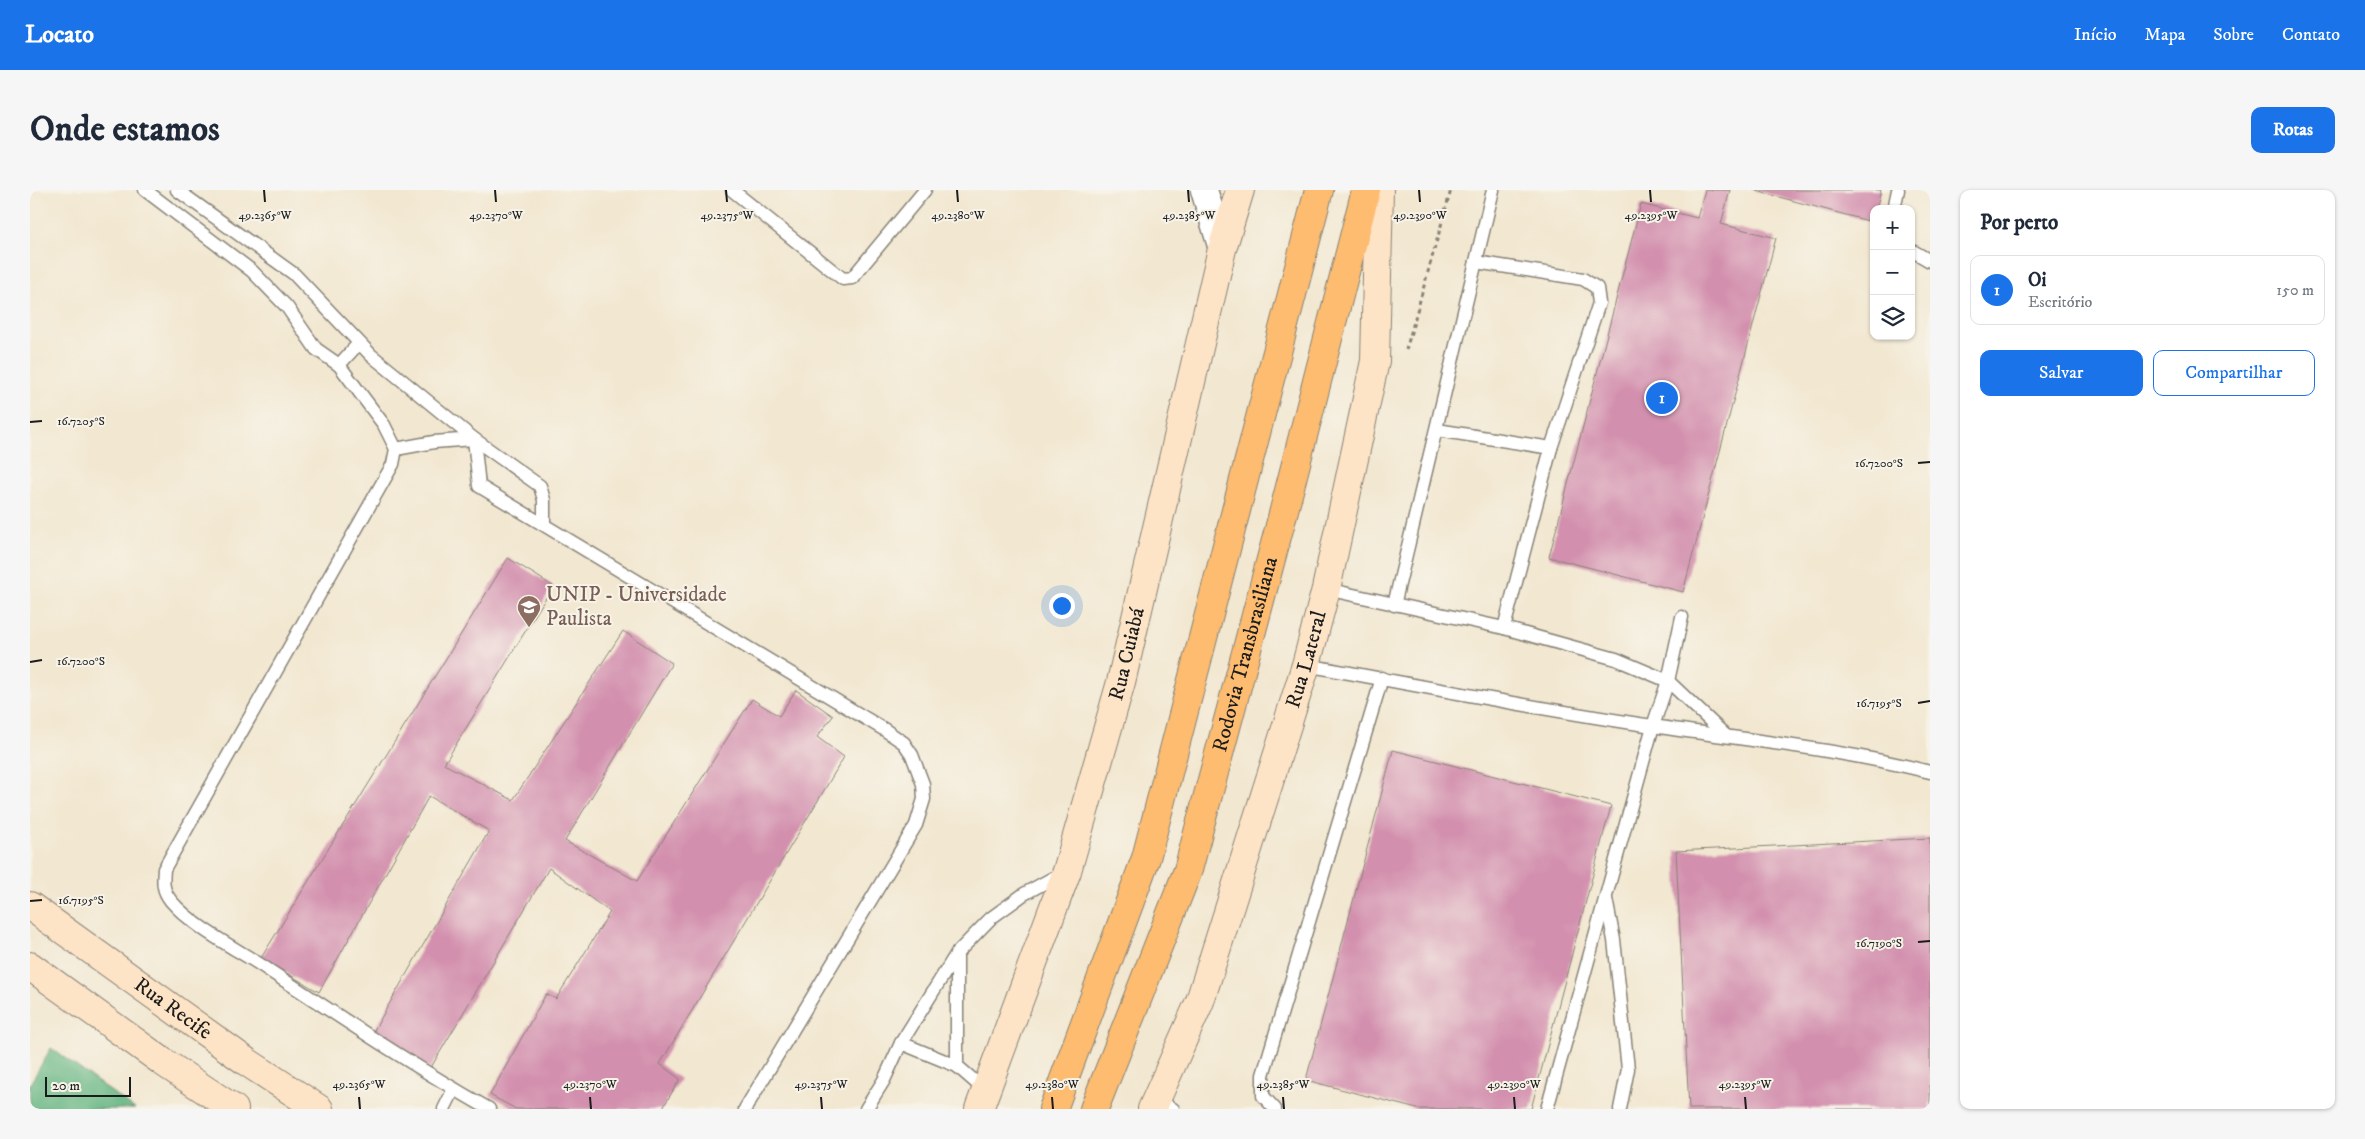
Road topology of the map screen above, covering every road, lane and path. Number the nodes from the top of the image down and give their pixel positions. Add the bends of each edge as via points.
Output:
1 (145, 190) edge
2 (177, 190) edge
3 (732, 190) edge
4 (925, 190) edge
5 (1204, 190) edge
6 (1240, 190) edge
7 (1319, 190) edge
8 (1366, 190) edge
9 (1380, 190) edge
10 (1493, 190) edge
11 (1898, 190) edge
12 (1895, 205) edge
13 (1222, 249) junction
14 (1915, 252) edge
15 (1930, 261) edge
16 (1476, 262) junction
17 (359, 343) junction
18 (339, 365) junction
19 (1437, 430) junction
20 (474, 439) junction
21 (1550, 448) junction
22 (396, 449) junction
23 (544, 524) junction
24 (1326, 589) junction
25 (1394, 605) junction
26 (1682, 617) dead end
27 (1504, 628) junction
28 (1306, 665) junction
29 (1382, 678) junction
30 (1668, 681) junction
31 (1653, 726) junction
32 (1725, 736) junction
33 (1930, 772) edge
34 (1067, 871) junction
35 (1606, 896) junction
36 (30, 906) edge
37 (957, 953) junction
38 (30, 966) edge
39 (901, 1044) junction
40 (957, 1066) junction
41 (454, 1090) junction
42 (983, 1100) edge
43 (1161, 1106) edge
44 (234, 1109) edge
45 (319, 1109) edge
46 (444, 1109) edge
47 (489, 1109) edge
48 (745, 1109) edge
49 (866, 1109) edge
50 (1053, 1109) edge
51 (1094, 1109) edge
52 (1275, 1109) edge
53 (1546, 1109) edge
54 (1620, 1109) edge

1 - 18 lane via 252,271 287,307 316,349
2 - 17 lane via 294,274
3 - 4 lane via 843,279 852,278
5 - 13 street
6 - 13 main road, Rua Cuiabá
7 - 50 highway via 1146,858
8 - 51 highway, Rodovia Transbrasiliana via 1188,870
9 - 24 main road, Rua Lateral via 1375,361
10 - 16 lane
11 - 12 lane
13 - 34 main road, Rua Cuiabá via 1121,682
14 - 15 lane
16 - 19 lane
16 - 21 lane via 1583,279 1596,288 1599,303
17 - 18 lane
17 - 20 lane
18 - 22 lane via 384,425
19 - 21 lane
19 - 25 lane
20 - 22 lane
20 - 23 lane via 540,486 544,500
20 - 23 lane via 479,486
21 - 27 lane
22 - 41 lane via 393,464 164,869 163,887 182,912
23 - 48 lane via 904,743 923,784 924,799 916,825
24 - 25 lane
24 - 28 main road, Rua Lateral
25 - 27 lane
26 - 30 lane
27 - 30 lane via 1616,659
28 - 29 lane
28 - 43 main road, Rua Lateral via 1200,1000
29 - 31 lane
29 - 52 lane via 1263,1075 1262,1096
30 - 31 lane
30 - 32 lane
31 - 32 lane
31 - 35 lane
32 - 33 lane via 1883,760
34 - 37 lane via 1024,894 991,918
34 - 42 main road, Rua Cuiabá
35 - 53 lane
35 - 54 lane via 1628,1069
36 - 45 main road, Rua Recife via 247,1062
37 - 39 lane
37 - 40 lane
38 - 44 main road
39 - 40 lane
39 - 49 lane
40 - 42 lane
41 - 46 lane
41 - 47 lane

